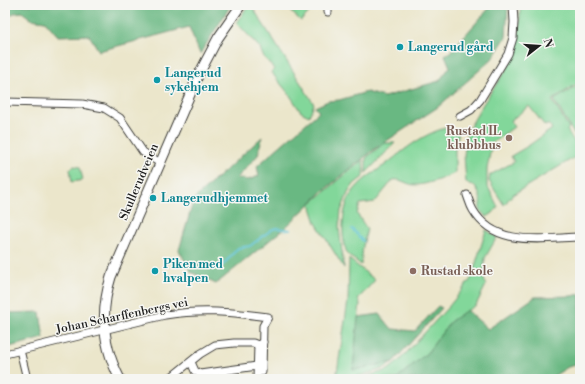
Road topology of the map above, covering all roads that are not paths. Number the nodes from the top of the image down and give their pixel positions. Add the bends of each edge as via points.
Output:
1 (241, 5) edge
2 (513, 5) edge
3 (5, 102) edge
4 (460, 116) dead end
5 (160, 163) junction
6 (467, 195) dead end
7 (580, 237) edge
8 (104, 329) junction
9 (260, 343) junction
10 (20, 350) junction
11 (5, 354) edge
12 (191, 362) junction
13 (257, 366) junction
14 (262, 372) dead end
15 (27, 379) edge
16 (120, 379) edge
17 (169, 379) edge
18 (257, 379) edge

1 - 5 main road, Skullerudveien via 208,56
2 - 4 street via 513,38 508,54 480,100 471,110
3 - 5 street via 82,104 104,108 120,118 142,152
5 - 8 main road, Skullerudveien via 111,277 105,301
6 - 7 street via 476,214 488,226 501,233 521,238
8 - 9 street, Johan Scharffenbergs vei via 165,315 219,311 268,317
8 - 10 street, Johan Scharffenbergs vei
8 - 16 main road, Skullerudveien via 109,352
9 - 12 street via 215,345
9 - 13 street
9 - 14 street
10 - 11 street, Johan Scharffenbergs vei
10 - 15 street
12 - 13 street via 200,374
12 - 17 street
13 - 18 street

